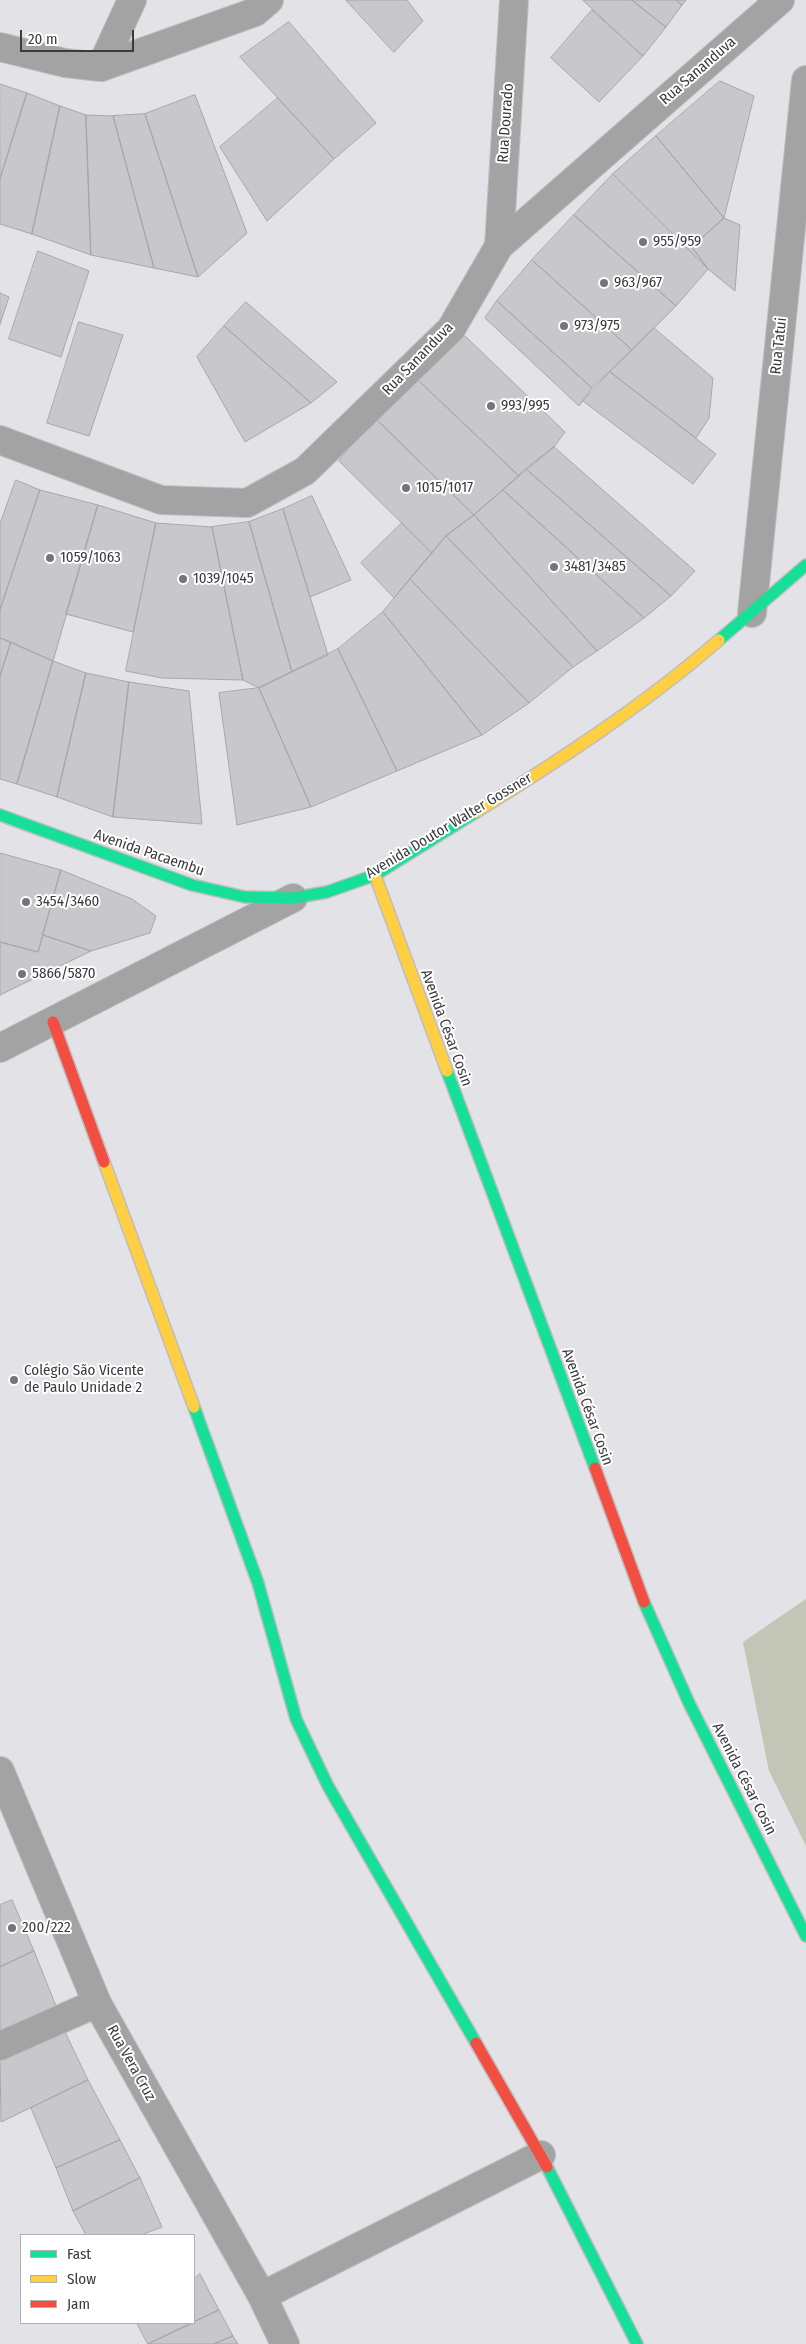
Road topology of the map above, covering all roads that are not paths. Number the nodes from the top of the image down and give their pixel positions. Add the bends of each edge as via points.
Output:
1 (132, 0) edge
2 (269, 0) edge
3 (514, 0) edge
4 (780, 0) edge
5 (0, 47) edge
6 (101, 67) junction
7 (806, 80) edge
8 (499, 246) junction
9 (0, 440) edge
10 (806, 565) edge
11 (752, 613) junction
12 (0, 815) edge
13 (375, 875) junction
14 (293, 898) junction
15 (53, 1022) junction
16 (0, 1048) edge
17 (0, 1771) edge
18 (806, 1936) edge
19 (97, 2003) junction
20 (0, 2046) edge
21 (541, 2155) junction
22 (262, 2296) junction
23 (285, 2344) edge
24 (637, 2344) edge

1 - 6 street
2 - 6 street via 255,12
3 - 8 street, Rua Dourado
4 - 8 street, Rua Sananduva
5 - 6 street via 65,63
7 - 11 street, Rua Tatui
8 - 9 street, Rua Sananduva via 450,329 305,471 247,503 161,500
10 - 11 street, Avenida Doutor Walter Gossner
11 - 13 street, Avenida Doutor Walter Gossner via 682,672 605,727
12 - 14 street, Avenida Pacaembu via 192,885 245,897
13 - 14 street, Avenida Doutor Walter Gossner via 327,892
13 - 18 street, Avenida César Cosin via 652,1623 689,1704
14 - 15 street, Avenida Doutor Walter Gossner
15 - 16 street, Avenida Doutor Walter Gossner
15 - 21 street via 258,1583 296,1719 328,1786
17 - 19 street, Rua Vera Cruz
19 - 20 street
19 - 22 street, Rua Vera Cruz
21 - 22 street
21 - 24 street
22 - 23 street, Rua Vera Cruz

